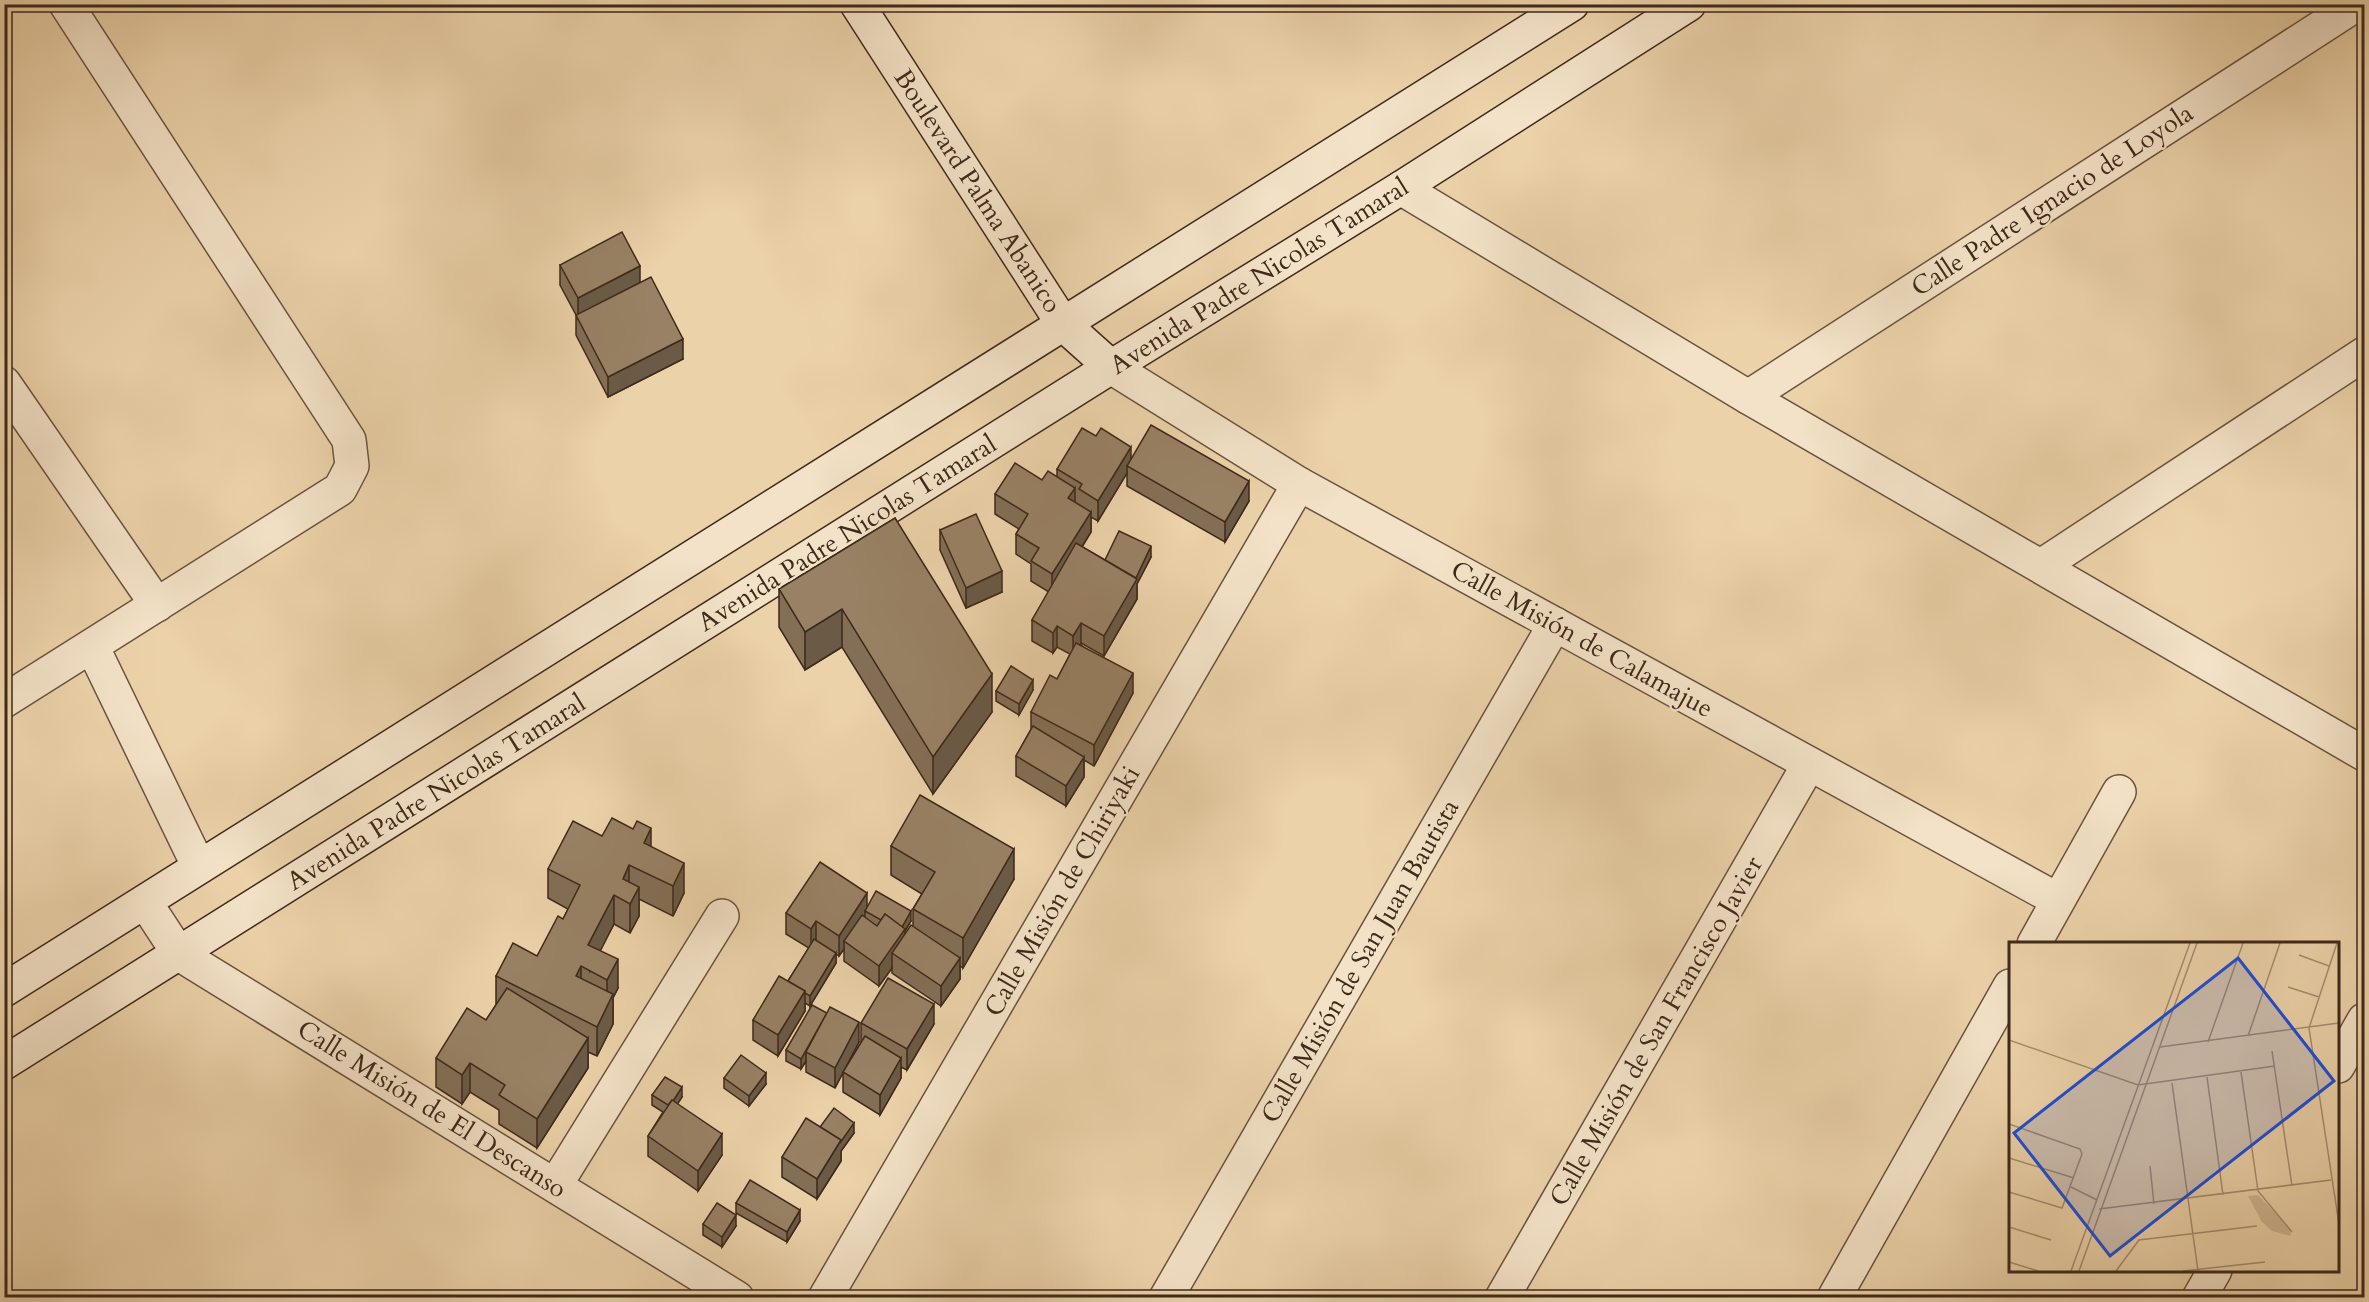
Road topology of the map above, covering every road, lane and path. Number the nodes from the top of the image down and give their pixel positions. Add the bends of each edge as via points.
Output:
1 (66, 4) edge
2 (857, 4) edge
3 (1572, 4) edge
4 (1689, 4) edge
5 (2357, 4) edge
6 (1401, 188) junction
7 (1063, 324) junction
8 (2364, 354) edge
9 (1111, 367) junction
10 (4, 383) edge
11 (1748, 397) junction
12 (1299, 484) junction
13 (2041, 566) junction
14 (157, 605) junction
15 (1555, 624) junction
16 (92, 646) junction
17 (4, 701) edge
18 (2364, 754) edge
19 (1809, 764) junction
20 (2119, 792) dead end
21 (199, 867) junction
22 (2058, 900) junction
23 (146, 902) junction
24 (722, 916) dead end
25 (2035, 942) edge
26 (179, 954) junction
27 (2009, 988) edge
28 (4, 990) edge
29 (2364, 1020) edge
30 (4, 1063) edge
31 (2339, 1063) edge
32 (556, 1184) junction
33 (2214, 1272) edge
34 (737, 1298) edge
35 (825, 1298) edge
36 (1166, 1298) edge
37 (1502, 1298) edge
38 (1834, 1298) edge
39 (2199, 1298) edge

1 - 14 street via 349,440 352,466 340,489
2 - 7 street, Boulevard Palma Abanico
3 - 7 street
4 - 6 street, Avenida Padre Nicolas Tamaral
5 - 11 street, Calle Padre Ignacio de Loyola
6 - 9 street, Avenida Padre Nicolas Tamaral
6 - 11 street
7 - 9 street, Boulevard Palma Abanico
7 - 21 street
8 - 13 street
9 - 12 street, Calle Misión de Calamajue
9 - 26 street, Avenida Padre Nicolas Tamaral
10 - 14 street
11 - 13 street
12 - 15 street, Calle Misión de Calamajue
12 - 35 street, Calle Misión de Chiriyaki
13 - 18 street
14 - 16 street
15 - 19 street, Calle Misión de Calamajue
15 - 36 street, Calle Misión de San Juan Bautista
16 - 17 street
16 - 21 street
19 - 22 street, Calle Misión de Calamajue
19 - 37 street, Calle Misión de San Francisco Javier
20 - 22 street
21 - 23 street
22 - 25 street
23 - 26 street, Calle Misión de El Descanso
23 - 28 street
24 - 32 street
26 - 30 street, Avenida Padre Nicolas Tamaral
26 - 32 street, Calle Misión de El Descanso
27 - 38 street
29 - 31 street
32 - 34 street, Calle Misión de El Descanso
33 - 39 street

